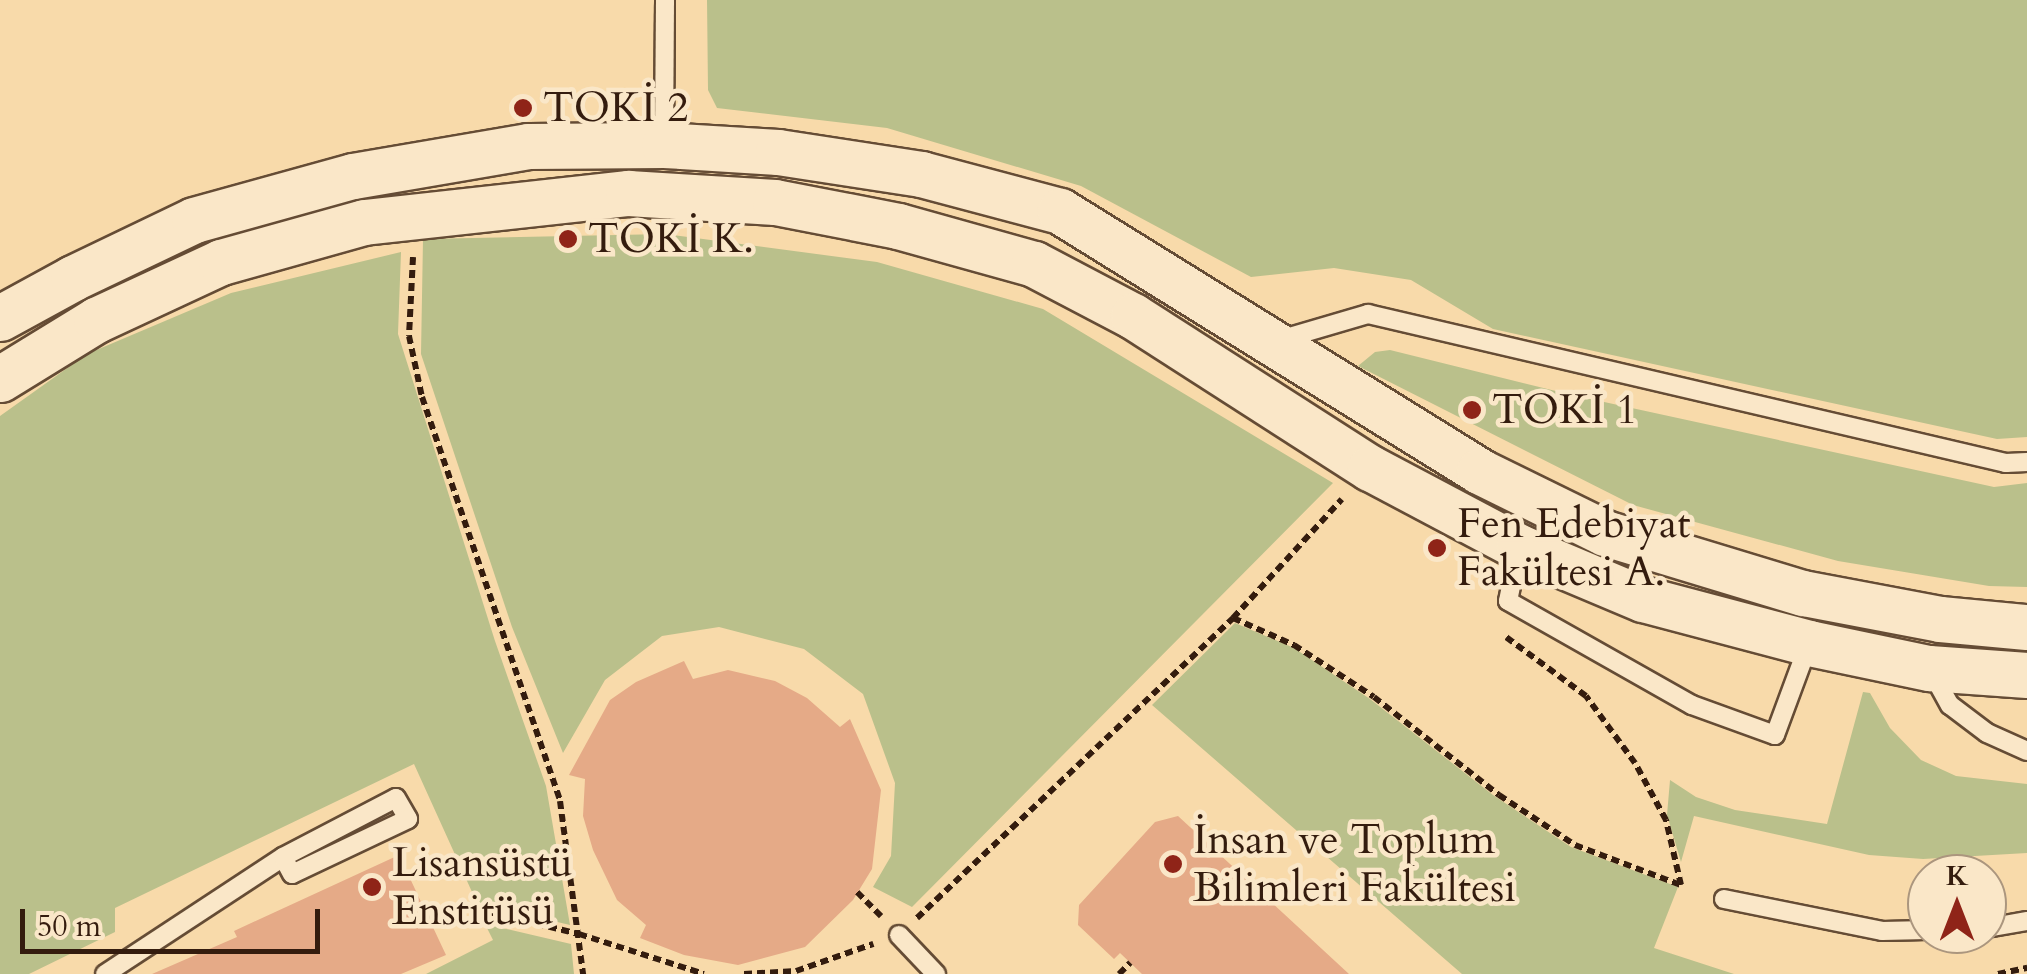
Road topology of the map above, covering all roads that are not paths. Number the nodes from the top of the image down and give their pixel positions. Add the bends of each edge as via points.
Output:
1 (666, 0) edge
2 (664, 145) junction
3 (0, 318) edge
4 (1272, 342) junction
5 (0, 379) edge
6 (2027, 462) edge
7 (1519, 547) junction
8 (2027, 628) edge
9 (1809, 643) junction
10 (1929, 668) junction
11 (2027, 674) edge
12 (2027, 751) edge
13 (283, 857) junction
14 (1724, 899) dead end
15 (1907, 930) edge
16 (899, 935) road end
17 (127, 969) edge
18 (105, 974) edge
19 (936, 974) edge

1 - 2 lane
2 - 3 street via 528,146 353,176 194,220
2 - 4 street via 778,152 921,174 1060,211
4 - 6 lane via 1368,314
4 - 8 street via 1479,471 1606,534 1804,593
5 - 7 street via 96,320 220,262 364,222 628,193 775,202 898,226 1034,264 1133,316 1370,468
7 - 9 street via 1642,599
7 - 9 lane via 1508,602 1692,705 1775,736
9 - 10 street
10 - 11 street
10 - 12 lane via 1950,705 1987,733
13 - 13 lane via 396,798 408,819 292,874
13 - 17 lane
14 - 15 lane
16 - 19 lane
17 - 18 lane

